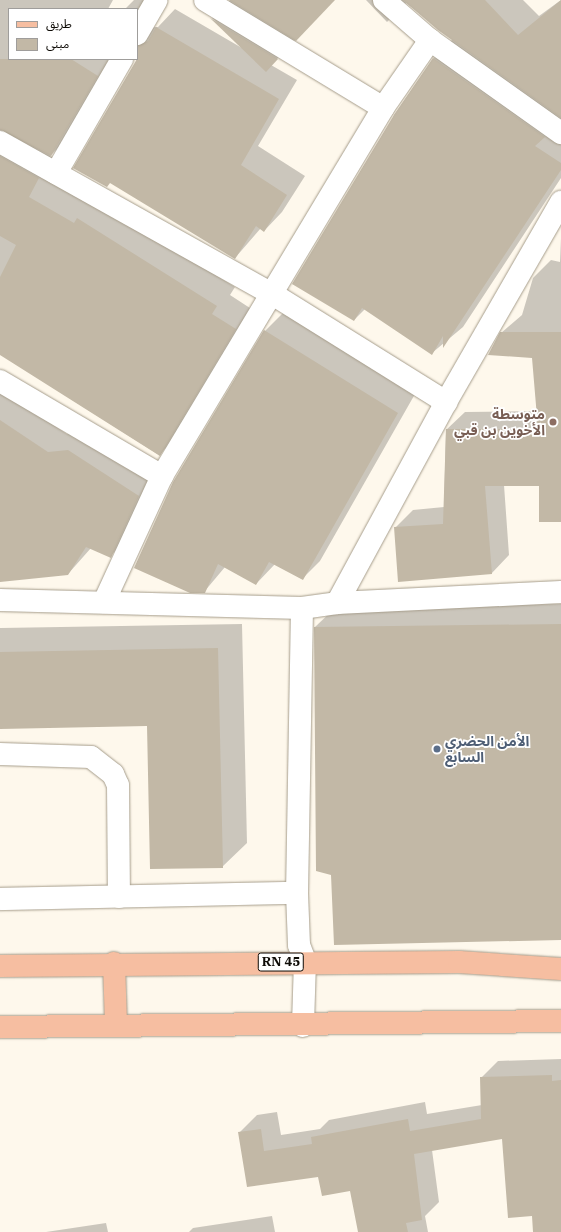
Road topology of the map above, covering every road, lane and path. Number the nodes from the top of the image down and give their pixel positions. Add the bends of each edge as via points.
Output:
1 (157, 0) edge
2 (205, 0) edge
3 (384, 0) edge
4 (138, 32) edge
5 (430, 40) junction
6 (121, 60) edge
7 (384, 108) junction
8 (561, 133) edge
9 (0, 142) edge
10 (56, 173) junction
11 (561, 202) edge
12 (274, 295) junction
13 (0, 380) edge
14 (446, 402) junction
15 (162, 476) junction
16 (561, 592) edge
17 (0, 600) edge
18 (104, 602) junction
19 (337, 603) junction
20 (302, 608) junction
21 (0, 754) edge
22 (297, 893) junction
23 (120, 897) junction
24 (0, 899) edge
25 (305, 961) junction
26 (114, 963) junction
27 (0, 966) edge
28 (561, 969) edge
29 (561, 1021) edge
30 (116, 1023) junction
31 (303, 1026) junction
32 (0, 1027) edge

1 - 4 street
2 - 7 street
3 - 5 street
5 - 7 street
5 - 8 street
6 - 10 street
7 - 12 street
9 - 10 street
10 - 12 street
11 - 14 street
12 - 14 street
12 - 15 street
13 - 15 street
14 - 19 street
15 - 18 street
16 - 19 street
17 - 18 street
18 - 20 street
19 - 20 street
20 - 22 street
21 - 23 street via 91,757 113,774 118,784
22 - 23 street
22 - 25 street via 299,945
23 - 24 street
25 - 26 main road, RN 45
25 - 28 main road, RN 45 via 459,962
25 - 31 street
26 - 27 main road, RN 45
26 - 30 main road
29 - 31 main road
30 - 31 main road via 224,1028
30 - 32 main road

